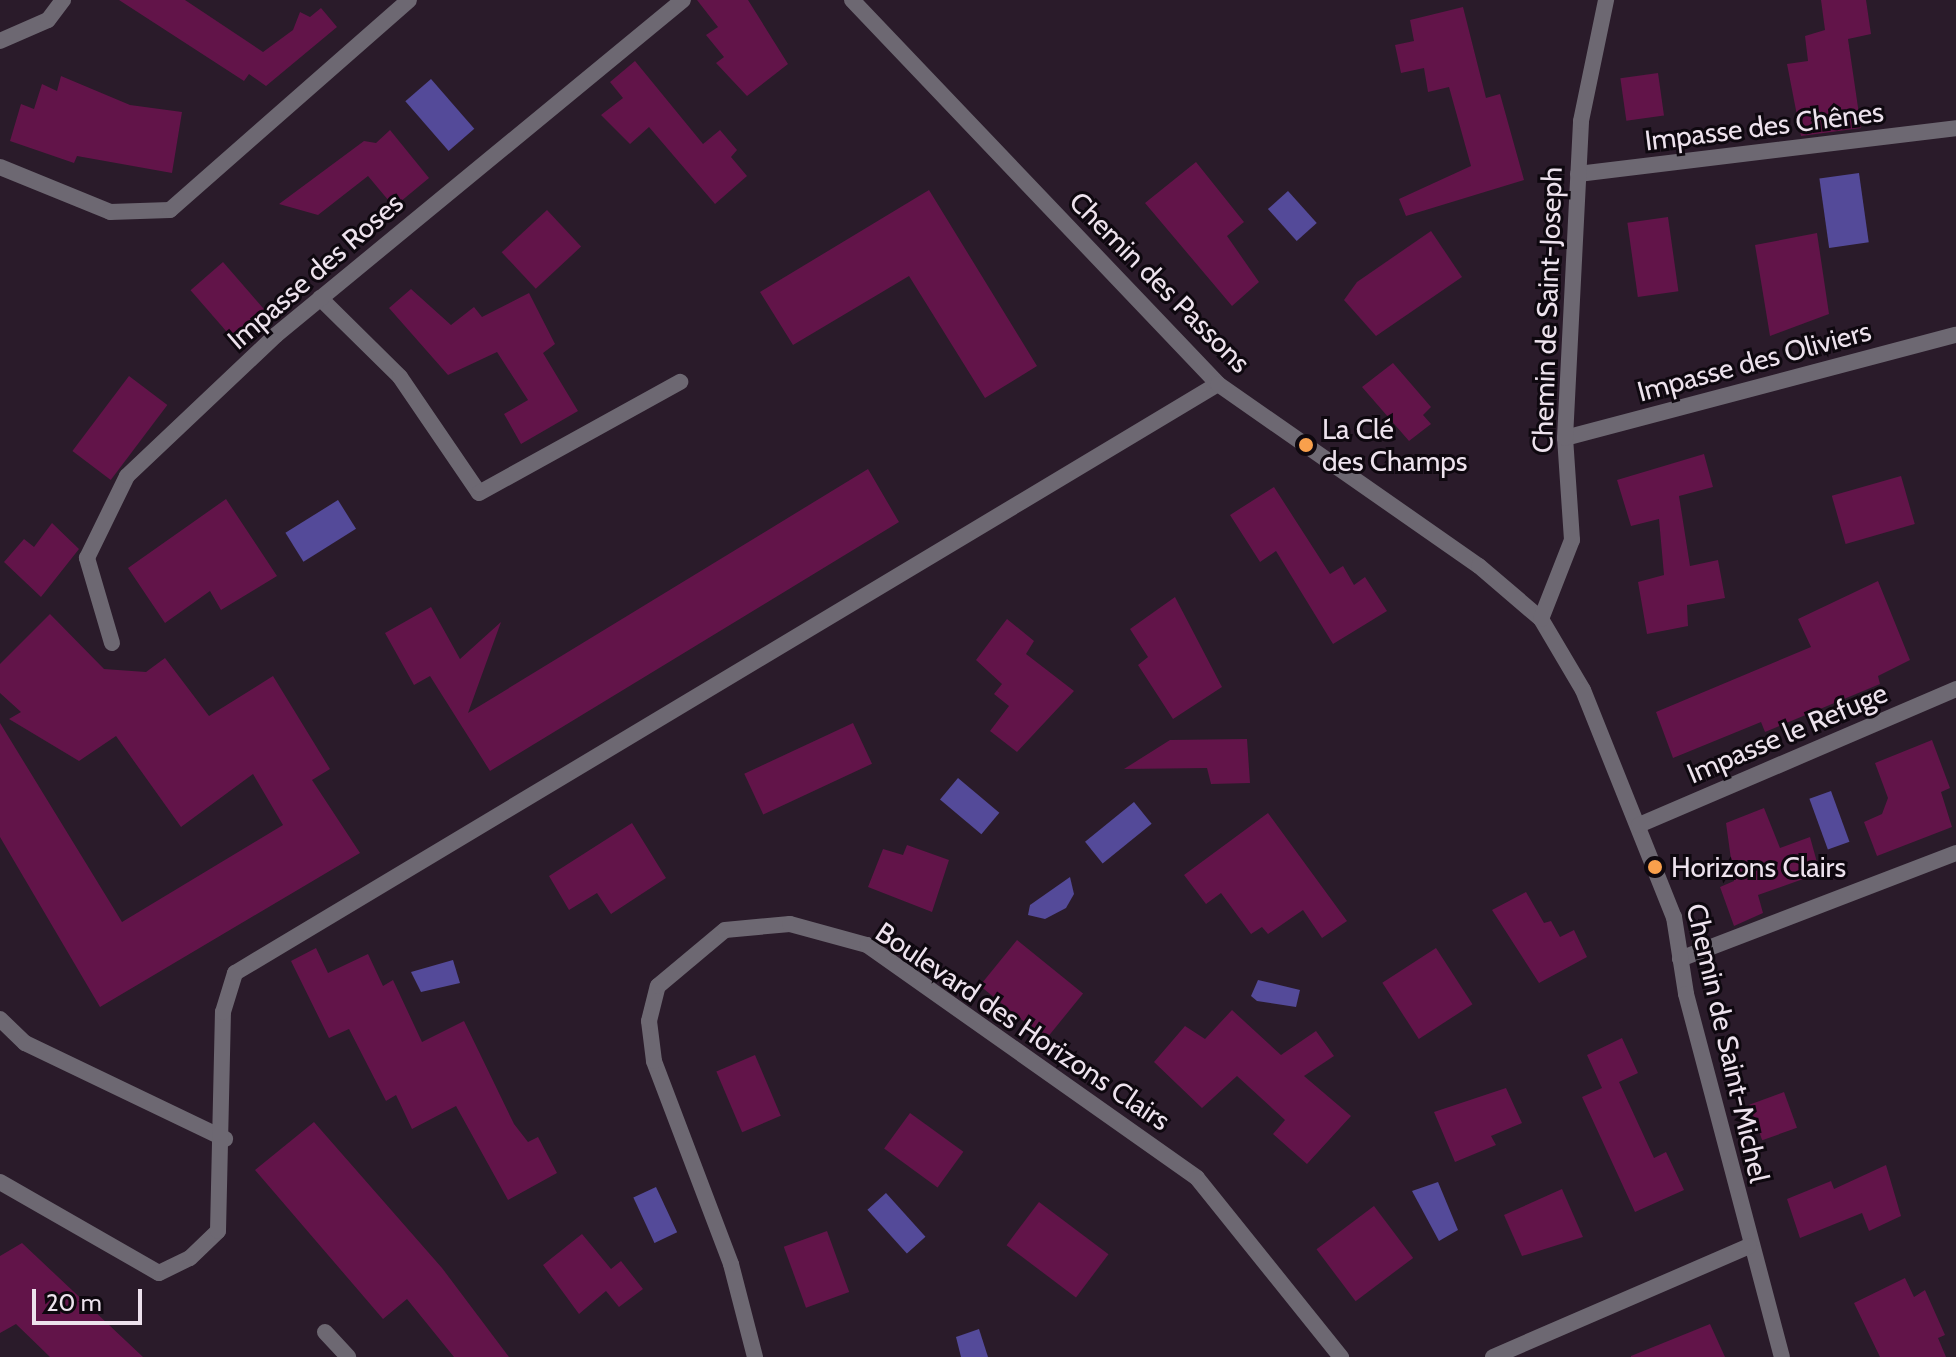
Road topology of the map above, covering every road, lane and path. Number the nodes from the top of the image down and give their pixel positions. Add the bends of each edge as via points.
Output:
1 (63, 0) edge
2 (409, 0) edge
3 (683, 0) edge
4 (852, 0) edge
5 (1606, 0) edge
6 (0, 41) edge
7 (1956, 128) edge
8 (0, 167) edge
9 (1578, 174) junction
10 (320, 298) junction
11 (1956, 335) edge
12 (680, 382) dead end
13 (1218, 384) junction
14 (1565, 438) junction
15 (1541, 619) junction
16 (112, 643) dead end
17 (1956, 689) edge
18 (1639, 825) junction
19 (1956, 853) edge
20 (1680, 959) junction
21 (0, 1019) edge
22 (225, 1139) junction
23 (0, 1182) edge
24 (1749, 1246) junction
25 (325, 1332) dead end
26 (348, 1357) edge
27 (755, 1357) edge
28 (1341, 1357) edge
29 (1493, 1357) edge
30 (1782, 1357) edge

1 - 6 street via 48,20
2 - 8 street via 170,210 110,212
3 - 10 street, Impasse des Roses
4 - 13 street, Chemin des Passons
5 - 9 street, Chemin de Saint-Joseph
7 - 9 street, Impasse des Chênes
9 - 14 street, Chemin de Saint-Joseph
10 - 12 street via 400,377 479,493
10 - 16 street, Impasse des Roses via 127,476 87,558
11 - 14 street, Impasse des Oliviers
13 - 15 street, Chemin des Passons via 1479,566
13 - 22 street via 235,973 223,1012
14 - 15 street, Chemin de Saint-Joseph via 1572,540
15 - 18 street, Chemin de Saint-Michel via 1583,690
17 - 18 street, Impasse le Refuge
18 - 20 street, Chemin de Saint-Michel via 1674,917
19 - 20 street
20 - 24 street, Chemin de Saint-Michel
21 - 22 street via 25,1043
22 - 23 street via 218,1231 190,1258 159,1273
24 - 29 street
24 - 30 street, Chemin de Saint-Michel
25 - 26 street
27 - 28 street, Boulevard des Horizons Clairs via 731,1264 654,1061 649,1021 658,986 725,930 790,924 867,945 1197,1178 1292,1286

